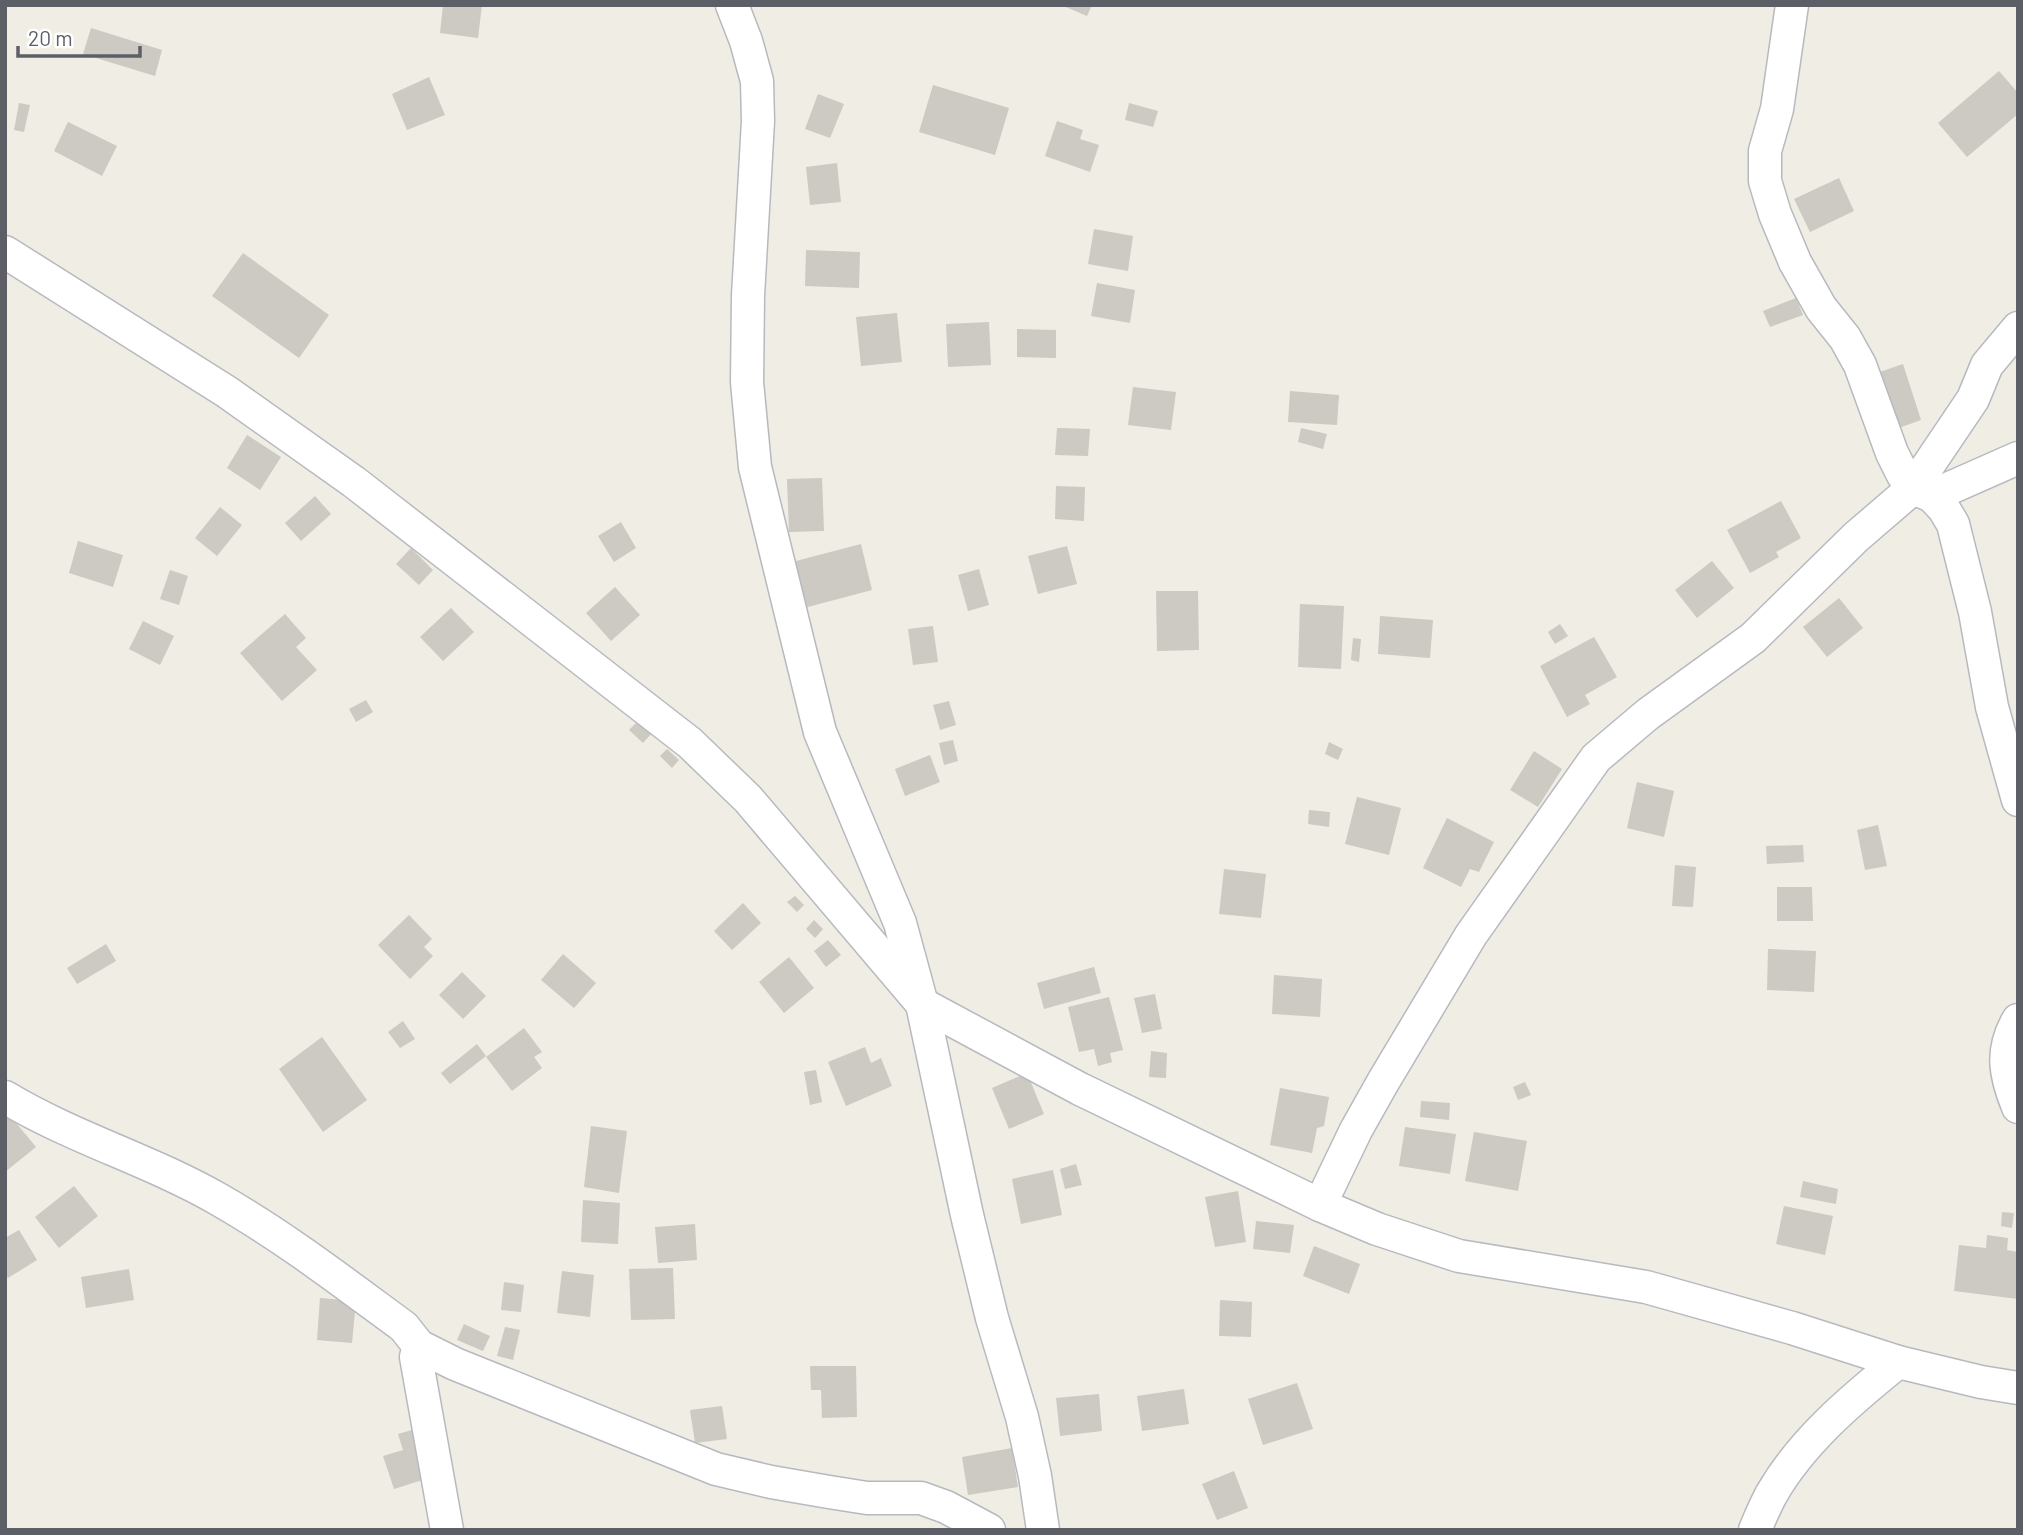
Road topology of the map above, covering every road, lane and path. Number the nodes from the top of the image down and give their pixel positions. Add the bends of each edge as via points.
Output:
1 (732, 5) edge
2 (1792, 5) edge
3 (5, 252) edge
4 (2018, 328) edge
5 (2018, 458) edge
6 (1923, 492) junction
7 (2018, 800) edge
8 (922, 1004) junction
9 (2018, 1020) edge
10 (5, 1097) edge
11 (2018, 1107) edge
12 (1320, 1205) junction
13 (419, 1346) junction
14 (1898, 1362) junction
15 (2018, 1388) edge
16 (447, 1530) edge
17 (989, 1530) edge
18 (1043, 1530) edge
19 (1755, 1530) edge

1 - 8 street via 757,81 747,383 755,467 820,732 900,923
2 - 6 street via 1777,109 1765,151 1765,181 1795,262 1860,365 1903,475
3 - 8 street via 227,392 354,481 690,743 748,799
4 - 6 street via 1987,365
5 - 6 street
6 - 7 street via 1944,509 1953,524 1992,707
6 - 12 street via 1856,537 1753,638 1596,758 1471,935 1356,1130
8 - 12 street via 1080,1089
8 - 18 street via 967,1215 1022,1417
9 - 11 street via 2006,1058 2007,1081
10 - 13 street via 86,1140 218,1199 404,1327
12 - 14 street via 1459,1256 1646,1287
13 - 16 street via 416,1357
13 - 17 street via 716,1469 867,1498 921,1498
14 - 15 street
14 - 19 street via 1858,1394 1810,1443 1771,1495

